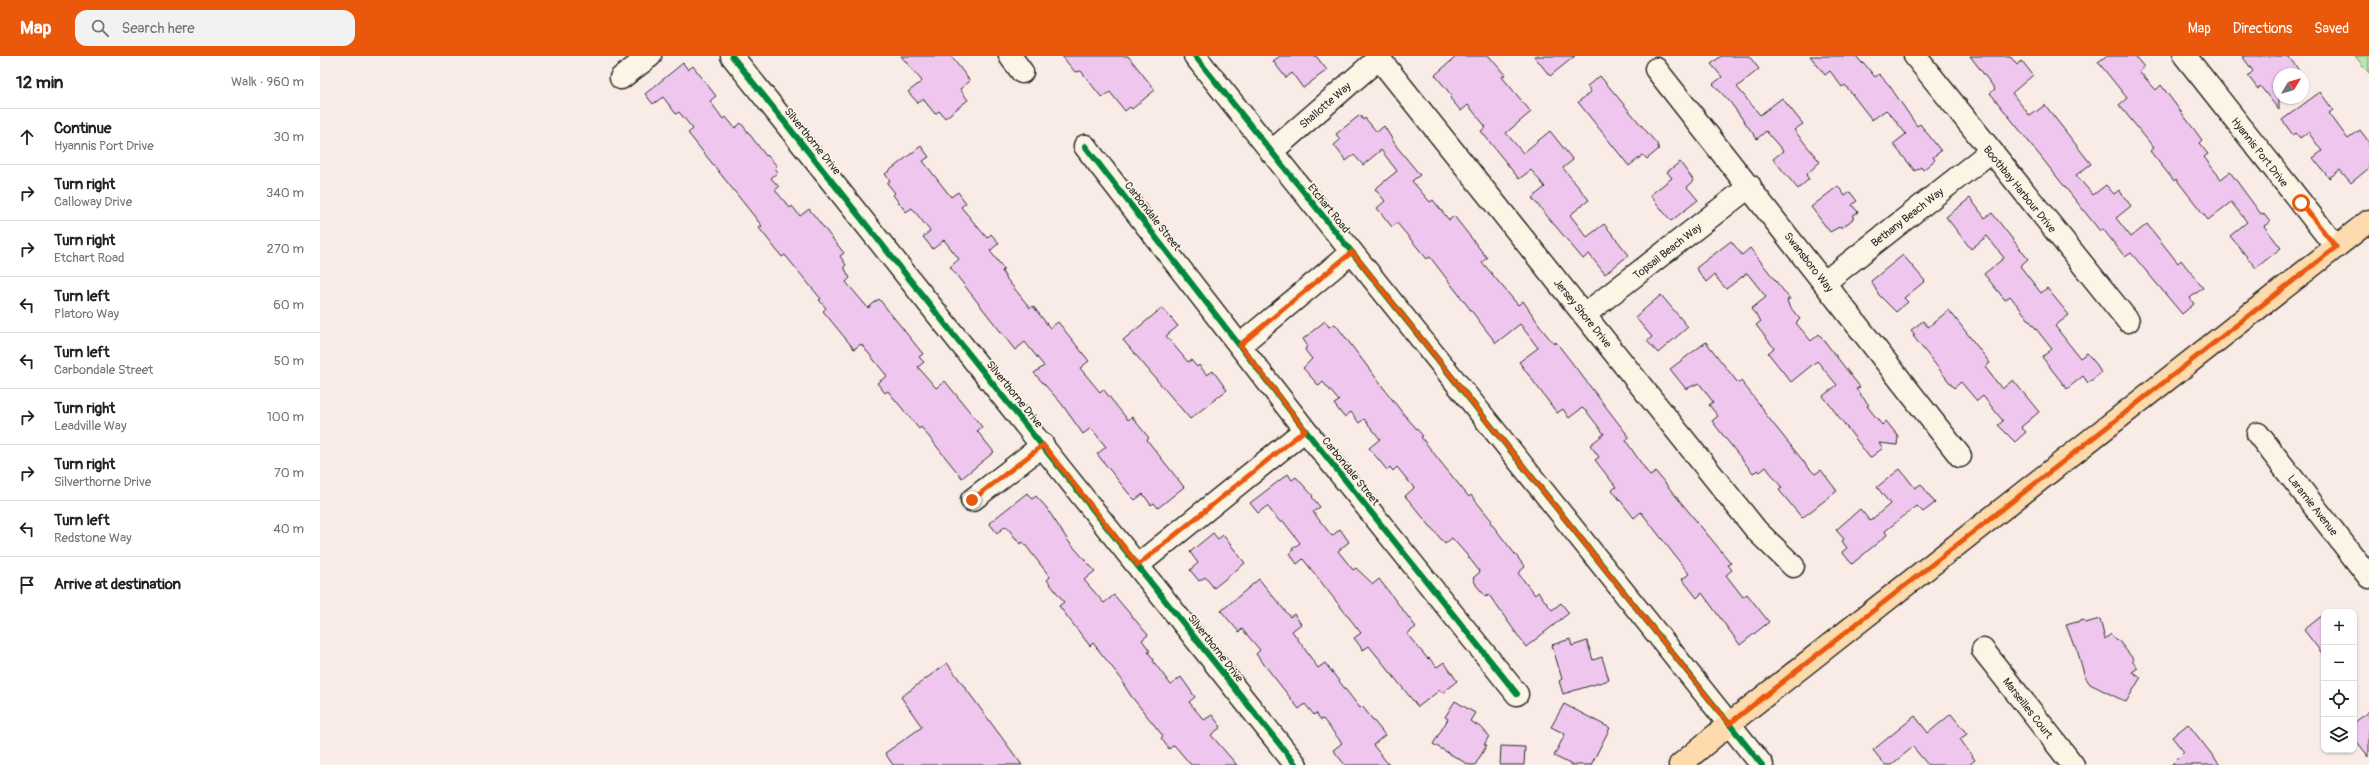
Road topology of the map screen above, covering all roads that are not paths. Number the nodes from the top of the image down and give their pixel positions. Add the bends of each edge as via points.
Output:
1 (650, 56) edge
2 (732, 56) edge
3 (1195, 56) edge
4 (1915, 56) edge
5 (2185, 56) edge
6 (1378, 57) edge
7 (1656, 69) dead end
8 (621, 78) dead end
9 (1086, 146) dead end
10 (1271, 152) junction
11 (1990, 152) junction
12 (1750, 186) junction
13 (2369, 221) edge
14 (2336, 247) junction
15 (1352, 252) junction
16 (1825, 282) junction
17 (1584, 315) junction
18 (2128, 321) dead end
19 (1240, 345) junction
20 (1305, 430) junction
21 (2258, 434) dead end
22 (1043, 445) junction
23 (1960, 456) dead end
24 (972, 500) dead end
25 (1138, 565) junction
26 (1793, 566) dead end
27 (2369, 577) edge
28 (1983, 650) dead end
29 (1516, 694) dead end
30 (1729, 724) junction
31 (1296, 765) edge
32 (1680, 765) edge
33 (1762, 765) edge
34 (2073, 765) edge

1 - 8 street
2 - 22 street, Silverthorne Drive
3 - 10 street, Etchart Road
4 - 11 street, Boothbay Harbour Drive
5 - 14 street, Hyannis Port Drive
6 - 10 street, Shallotte Way
6 - 17 street, Jersey Shore Drive
7 - 12 street, Swansboro Way
9 - 19 street, Carbondale Street
10 - 15 street, Etchart Road
11 - 16 street, Bethany Beach Way
11 - 18 street, Boothbay Harbour Drive
12 - 16 street, Swansboro Way
12 - 17 street, Topsail Beach Way
13 - 14 main road
14 - 30 main road
15 - 19 street
15 - 30 street, Etchart Road
16 - 23 street, Swansboro Way
17 - 26 street, Jersey Shore Drive via 1757,531
19 - 20 street, Carbondale Street
20 - 25 street
20 - 29 street, Carbondale Street
21 - 27 street, Laramie Avenue
22 - 24 street
22 - 25 street, Silverthorne Drive
25 - 31 street, Silverthorne Drive
28 - 34 street, Marseilles Court
30 - 32 main road
30 - 33 street, Etchart Road

